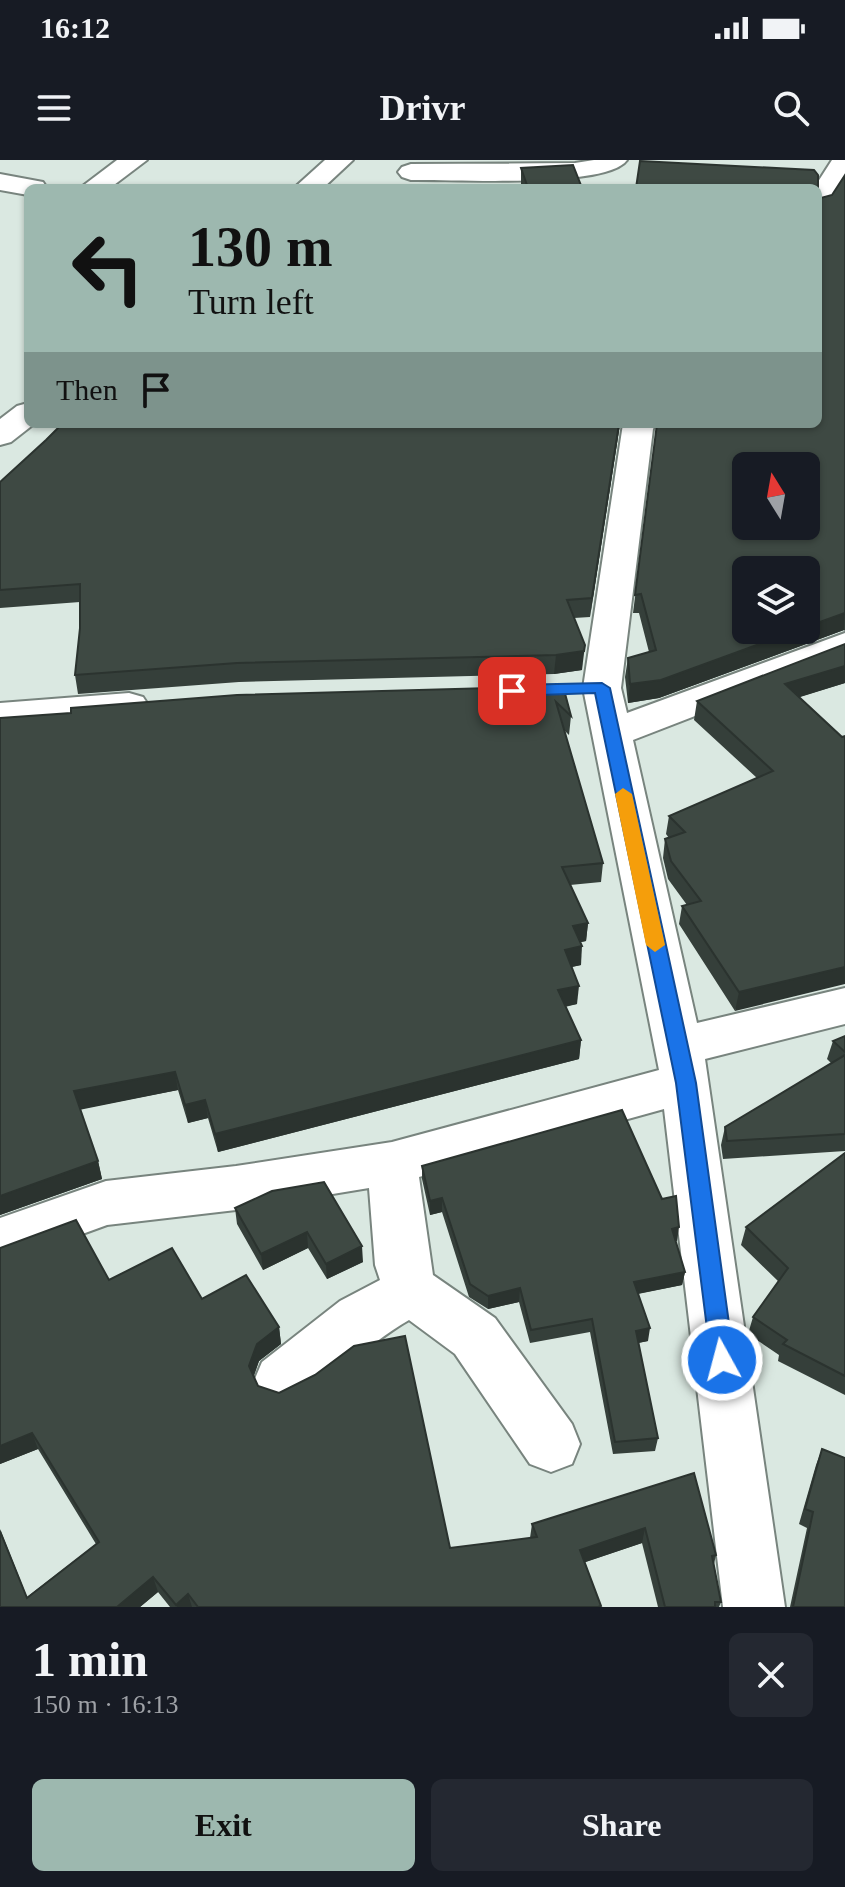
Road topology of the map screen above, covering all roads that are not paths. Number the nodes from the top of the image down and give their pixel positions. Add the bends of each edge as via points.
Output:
1 (134, 160) edge
2 (340, 160) edge
3 (845, 160) edge
4 (411, 172) dead end
5 (603, 172) edge
6 (0, 182) edge
7 (99, 184) edge
8 (312, 184) edge
9 (24, 186) edge
10 (822, 197) edge
11 (24, 416) edge
12 (637, 428) edge
13 (0, 435) edge
14 (845, 645) edge
15 (160, 704) edge
16 (0, 716) edge
17 (611, 734) junction
18 (845, 1006) edge
19 (681, 1065) junction
20 (392, 1163) junction
21 (0, 1241) edge
22 (411, 1291) junction
23 (282, 1381) dead end
24 (551, 1444) dead end
25 (754, 1607) edge

1 - 7 street
2 - 8 street
3 - 10 street
4 - 5 street
6 - 9 street
11 - 13 street
12 - 17 street via 587,688
14 - 17 street
15 - 16 street
17 - 19 street
18 - 19 street
19 - 20 street
19 - 25 street
20 - 21 street via 106,1203
20 - 22 street via 402,1265
22 - 23 street via 360,1319
22 - 24 street via 475,1336

